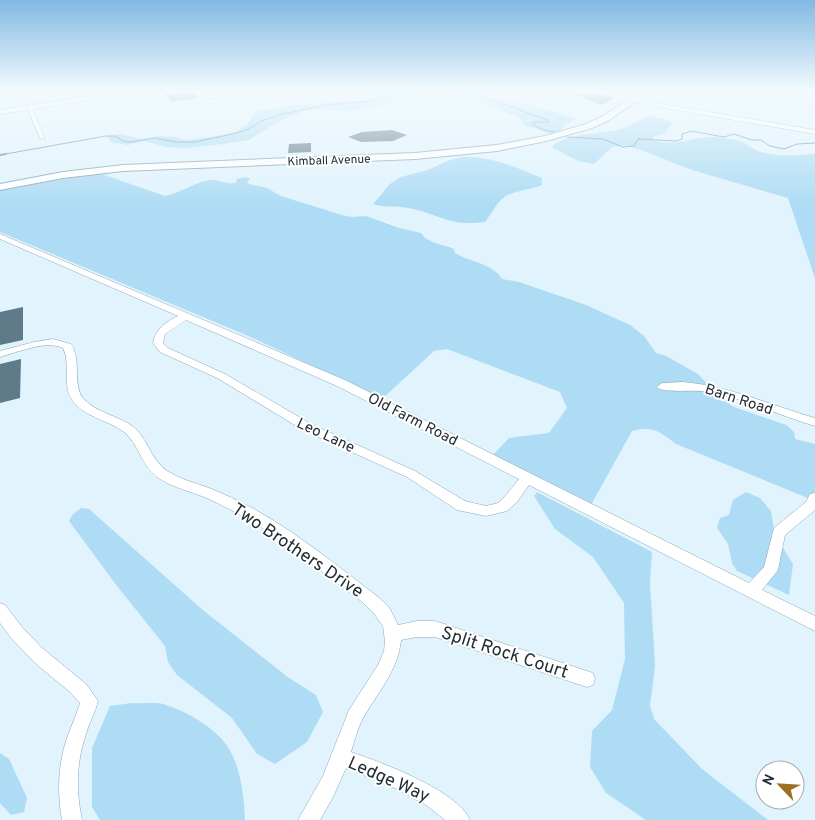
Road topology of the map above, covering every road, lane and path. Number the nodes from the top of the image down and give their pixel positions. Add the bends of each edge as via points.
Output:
1 (39, 129) edge
2 (577, 129) edge
3 (799, 129) edge
4 (815, 132) edge
5 (43, 138) dead end
6 (0, 187) edge
7 (0, 236) edge
8 (185, 316) junction
9 (0, 354) edge
10 (662, 386) dead end
11 (791, 416) junction
12 (815, 422) edge
13 (815, 430) edge
14 (527, 478) junction
15 (815, 498) edge
16 (751, 591) junction
17 (0, 610) edge
18 (815, 624) edge
19 (393, 634) junction
20 (587, 679) dead end
21 (340, 757) junction
22 (72, 820) edge
23 (308, 820) edge
24 (460, 820) edge

1 - 5 street
2 - 6 main road, Kimball Avenue via 488,149 415,156 123,168
3 - 4 street
7 - 8 street, Old Farm Road
8 - 14 street, Old Farm Road via 341,383
8 - 14 street, Leo Lane via 158,336 158,343 164,350 221,376 307,427 411,474 462,506 486,511 502,507
9 - 19 street, Two Brothers Drive via 50,342 67,346 71,352 74,390 78,399 132,433 155,469 266,524 373,601 387,616
10 - 11 street, Barn Road via 699,385
11 - 12 street, Barn Road
11 - 13 street
14 - 16 street, Old Farm Road
15 - 16 street via 811,506 779,532 771,570
16 - 18 street, Old Farm Road
17 - 22 street via 25,642 89,701 69,766 68,794
19 - 20 street, Split Rock Court via 435,629
19 - 21 street via 390,656 355,716
21 - 23 street
21 - 24 street, Ledge Way via 418,788

